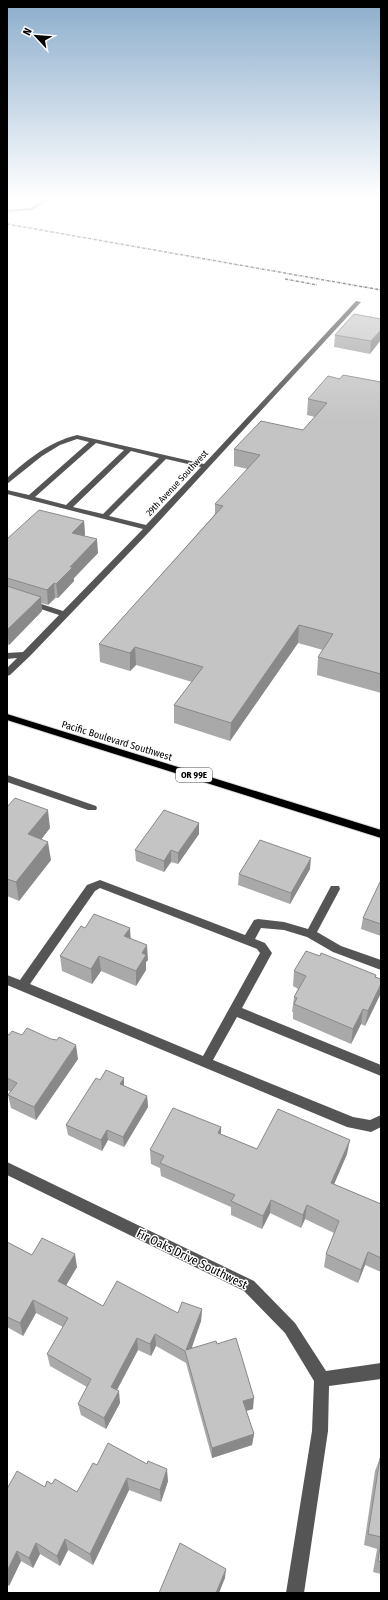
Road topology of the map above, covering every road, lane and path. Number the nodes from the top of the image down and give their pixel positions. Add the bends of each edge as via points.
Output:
1 (358, 302) dead end
2 (94, 441) junction
3 (129, 449) junction
4 (164, 457) junction
5 (205, 466) junction
6 (7, 482) edge
7 (7, 492) edge
8 (30, 498) junction
9 (67, 508) junction
10 (104, 517) junction
11 (148, 528) junction
12 (7, 595) edge
13 (64, 614) junction
14 (26, 654) junction
15 (7, 656) edge
16 (7, 673) edge
17 (7, 717) edge
18 (7, 778) edge
19 (92, 808) dead end
20 (381, 834) edge
21 (335, 889) dead end
22 (311, 934) junction
23 (248, 941) junction
24 (381, 965) edge
25 (7, 980) edge
26 (22, 986) junction
27 (236, 1011) junction
28 (206, 1062) junction
29 (381, 1071) edge
30 (381, 1121) edge
31 (7, 1168) edge
32 (381, 1371) edge
33 (322, 1379) junction
34 (295, 1593) edge

1 - 5 street, 29th Avenue Southwest
2 - 3 street
2 - 6 street via 77,437 65,439 28,463
2 - 8 street
3 - 4 street
3 - 9 street
4 - 5 street
4 - 10 street
5 - 11 street, 29th Avenue Southwest
7 - 8 street
8 - 9 street
9 - 10 street
10 - 11 street
11 - 13 street, 29th Avenue Southwest
12 - 13 street
13 - 14 street, 29th Avenue Southwest
14 - 15 street
14 - 16 street, 29th Avenue Southwest
17 - 20 main road, Pacific Boulevard Southwest / OR 99E
18 - 19 street
21 - 22 street
22 - 23 street via 284,926 258,923
22 - 24 street via 337,949
23 - 26 street via 100,884 91,888
23 - 27 street via 261,946 266,954
25 - 26 street
26 - 28 street
27 - 28 street
27 - 29 street
28 - 30 street via 352,1123 371,1126
31 - 33 street, Fir Oaks Drive Southwest via 249,1286 290,1328
32 - 33 street
33 - 34 street via 320,1431

